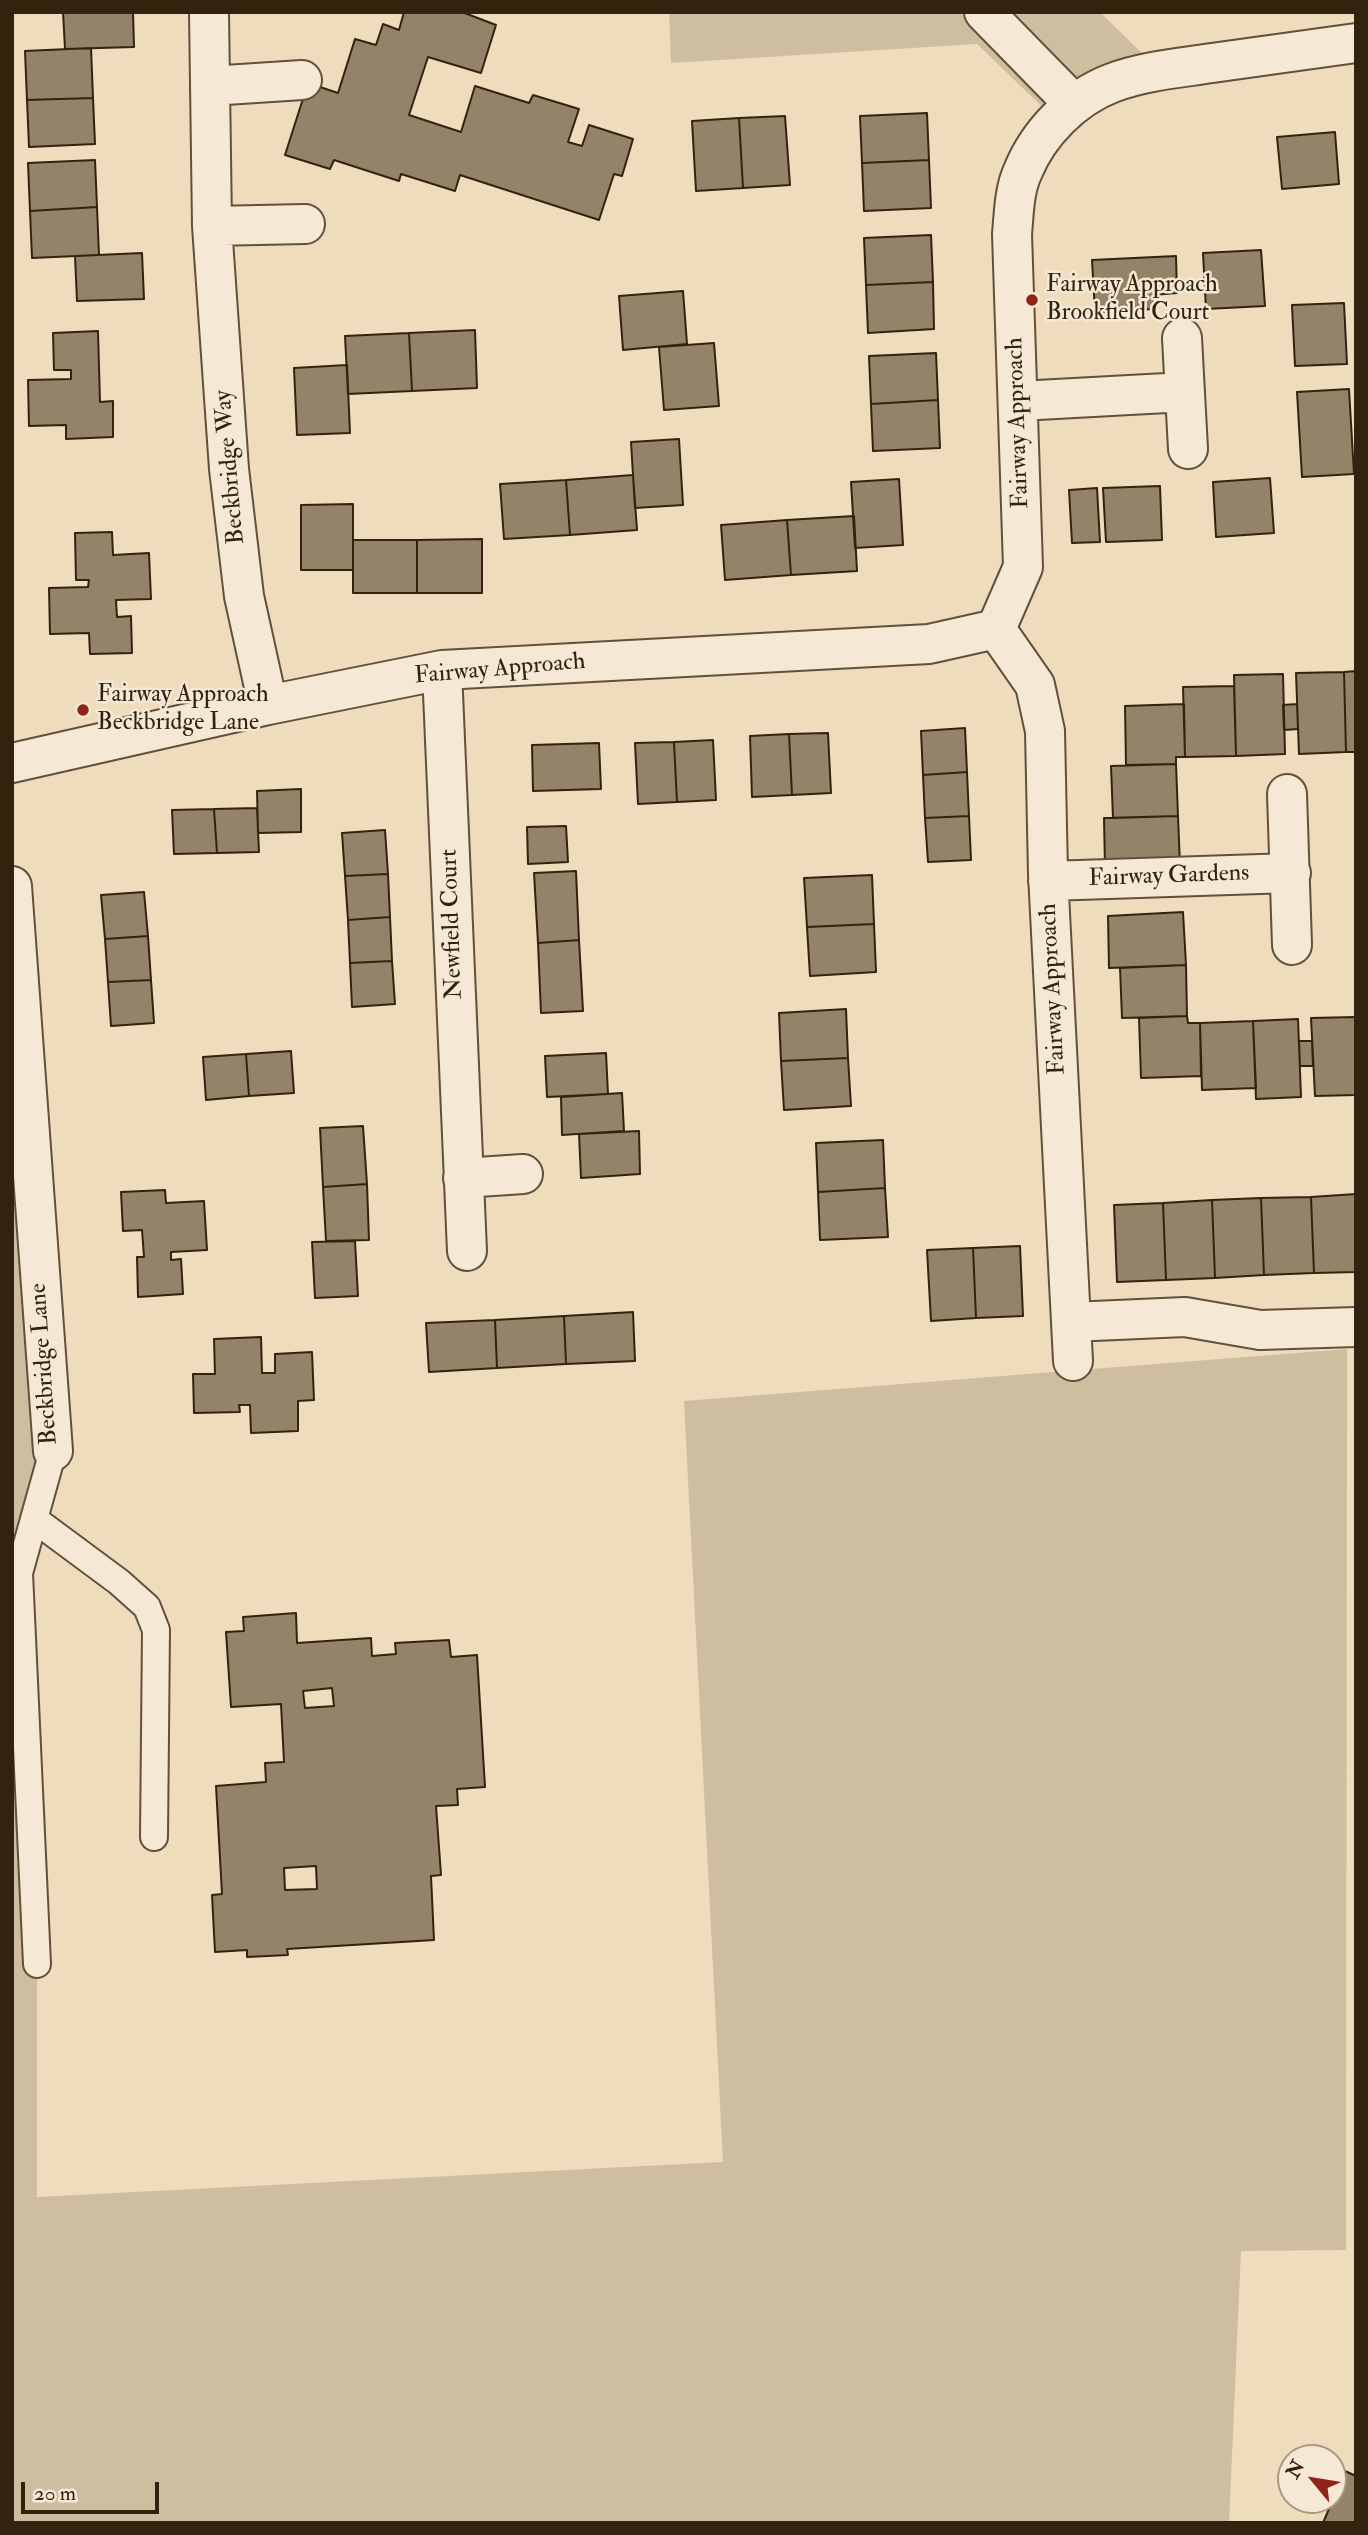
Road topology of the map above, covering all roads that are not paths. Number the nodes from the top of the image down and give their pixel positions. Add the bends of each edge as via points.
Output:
1 (209, 12) edge
2 (984, 12) edge
3 (1356, 43) edge
4 (302, 80) dead end
5 (211, 86) junction
6 (1074, 104) junction
7 (305, 224) dead end
8 (212, 226) junction
9 (1182, 338) dead end
10 (1185, 392) junction
11 (1019, 401) junction
12 (1188, 449) dead end
13 (996, 629) junction
14 (442, 670) junction
15 (268, 705) junction
16 (12, 762) edge
17 (1287, 794) dead end
18 (1291, 873) junction
19 (1048, 881) junction
20 (12, 886) edge
21 (1292, 945) dead end
22 (523, 1174) dead end
23 (463, 1178) junction
24 (467, 1251) dead end
25 (1071, 1322) junction
26 (1356, 1326) edge
27 (1073, 1361) dead end
28 (53, 1451) joint
29 (34, 1519) junction
30 (154, 1837) dead end
31 (37, 1964) dead end

1 - 5 street, Beckbridge Way
2 - 6 street
3 - 6 street, Fairway Approach via 1160,71 1112,83
4 - 5 street
5 - 8 street, Beckbridge Way
6 - 11 street, Fairway Approach via 1036,146 1021,173 1015,203 1012,234
7 - 8 street
8 - 15 street, Beckbridge Way via 229,469 244,596
9 - 10 street
10 - 11 street
10 - 12 street
11 - 13 street, Fairway Approach via 1023,568
13 - 14 street, Fairway Approach via 929,644
13 - 19 street, Fairway Approach via 1035,685 1045,731
14 - 15 street, Fairway Approach
14 - 23 street, Newfield Court
15 - 16 street, Fairway Approach
17 - 18 street
18 - 19 street, Fairway Gardens
18 - 21 street
19 - 25 street, Fairway Approach
20 - 28 street, Beckbridge Lane
22 - 23 street
23 - 24 street, Newfield Court
25 - 26 street via 1185,1317 1259,1330
25 - 27 street, Fairway Approach
28 - 29 lane, Beckbridge Lane
29 - 30 lane via 147,1607 156,1630
29 - 31 lane, Beckbridge Lane via 19,1573

